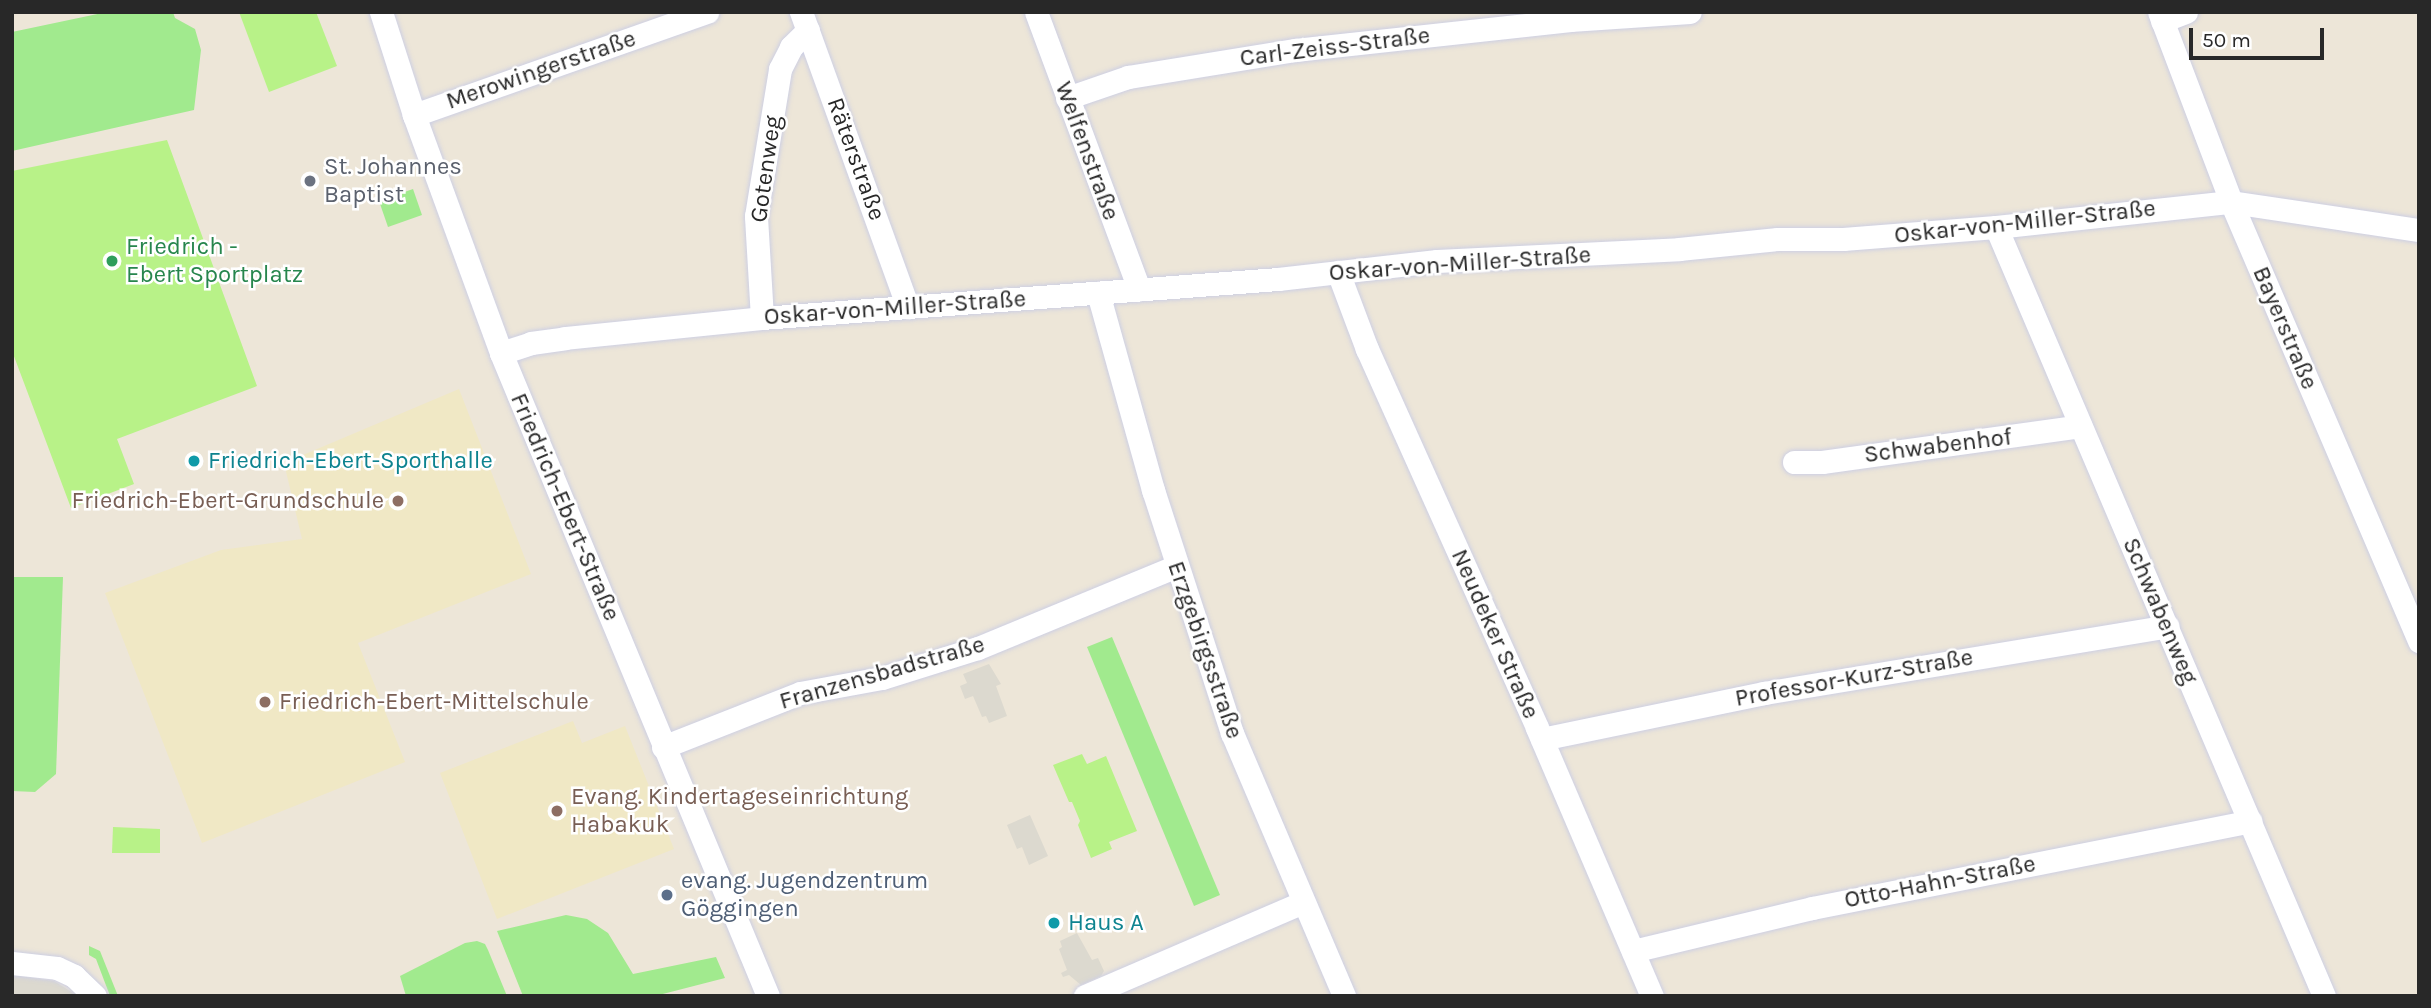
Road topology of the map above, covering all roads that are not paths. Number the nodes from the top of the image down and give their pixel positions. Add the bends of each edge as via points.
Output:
1 (381, 12) edge
2 (707, 12) edge
3 (1036, 12) edge
4 (1690, 12) edge
5 (2186, 12) edge
6 (2160, 16) edge
7 (805, 21) edge
8 (1067, 98) junction
9 (414, 115) junction
10 (2231, 202) junction
11 (1996, 227) junction
12 (2419, 230) edge
13 (1338, 272) junction
14 (1139, 289) junction
15 (1098, 293) junction
16 (908, 307) junction
17 (762, 318) junction
18 (501, 353) junction
19 (2081, 426) junction
20 (1794, 462) dead end
21 (1177, 566) junction
22 (2167, 626) junction
23 (2419, 641) edge
24 (1542, 739) junction
25 (663, 747) junction
26 (2250, 821) junction
27 (1303, 902) junction
28 (1633, 951) junction
29 (12, 963) edge
30 (96, 996) edge
31 (768, 996) edge
32 (1085, 996) edge
33 (1343, 996) edge
34 (1652, 996) edge
35 (2324, 996) edge

1 - 9 street, Friedrich-Ebert-Straße
2 - 9 street, Merowingerstraße
3 - 8 street, Welfenstraße
4 - 8 street, Carl-Zeiss-Straße via 1570,20 1295,50 1128,77
5 - 6 street
6 - 10 street, Bayerstraße
7 - 16 street, Räterstraße
7 - 17 street, Gotenweg via 780,69 756,216
8 - 14 street, Welfenstraße
9 - 18 street, Friedrich-Ebert-Straße
10 - 11 street, Oskar-von-Miller-Straße
10 - 12 street, Oskar-von-Miller-Straße
10 - 23 street, Bayerstraße
11 - 13 street, Oskar-von-Miller-Straße via 1437,261
11 - 19 street, Schwabenweg
13 - 14 street, Oskar-von-Miller-Straße
13 - 24 street, Neudeker Straße via 1391,404
14 - 15 street, Oskar-von-Miller-Straße
15 - 16 street, Oskar-von-Miller-Straße
15 - 21 street, Erzgebirgsstraße
16 - 17 street, Oskar-von-Miller-Straße
17 - 18 street, Oskar-von-Miller-Straße via 565,338
18 - 25 street, Friedrich-Ebert-Straße
19 - 20 street, Schwabenhof
19 - 22 street, Schwabenweg
21 - 25 street, Franzensbadstraße via 978,648 882,678 800,693
21 - 27 street, Erzgebirgsstraße via 1232,733
22 - 24 street, Professor-Kurz-Straße via 1764,693
22 - 26 street, Schwabenweg
24 - 28 street, Neudeker Straße
25 - 31 street, Friedrich-Ebert-Straße
26 - 28 street, Otto-Hahn-Straße via 1812,908
26 - 35 street, Schwabenweg
27 - 32 street
27 - 33 street, Erzgebirgsstraße
28 - 34 street, Neudeker Straße
29 - 30 street via 57,968

